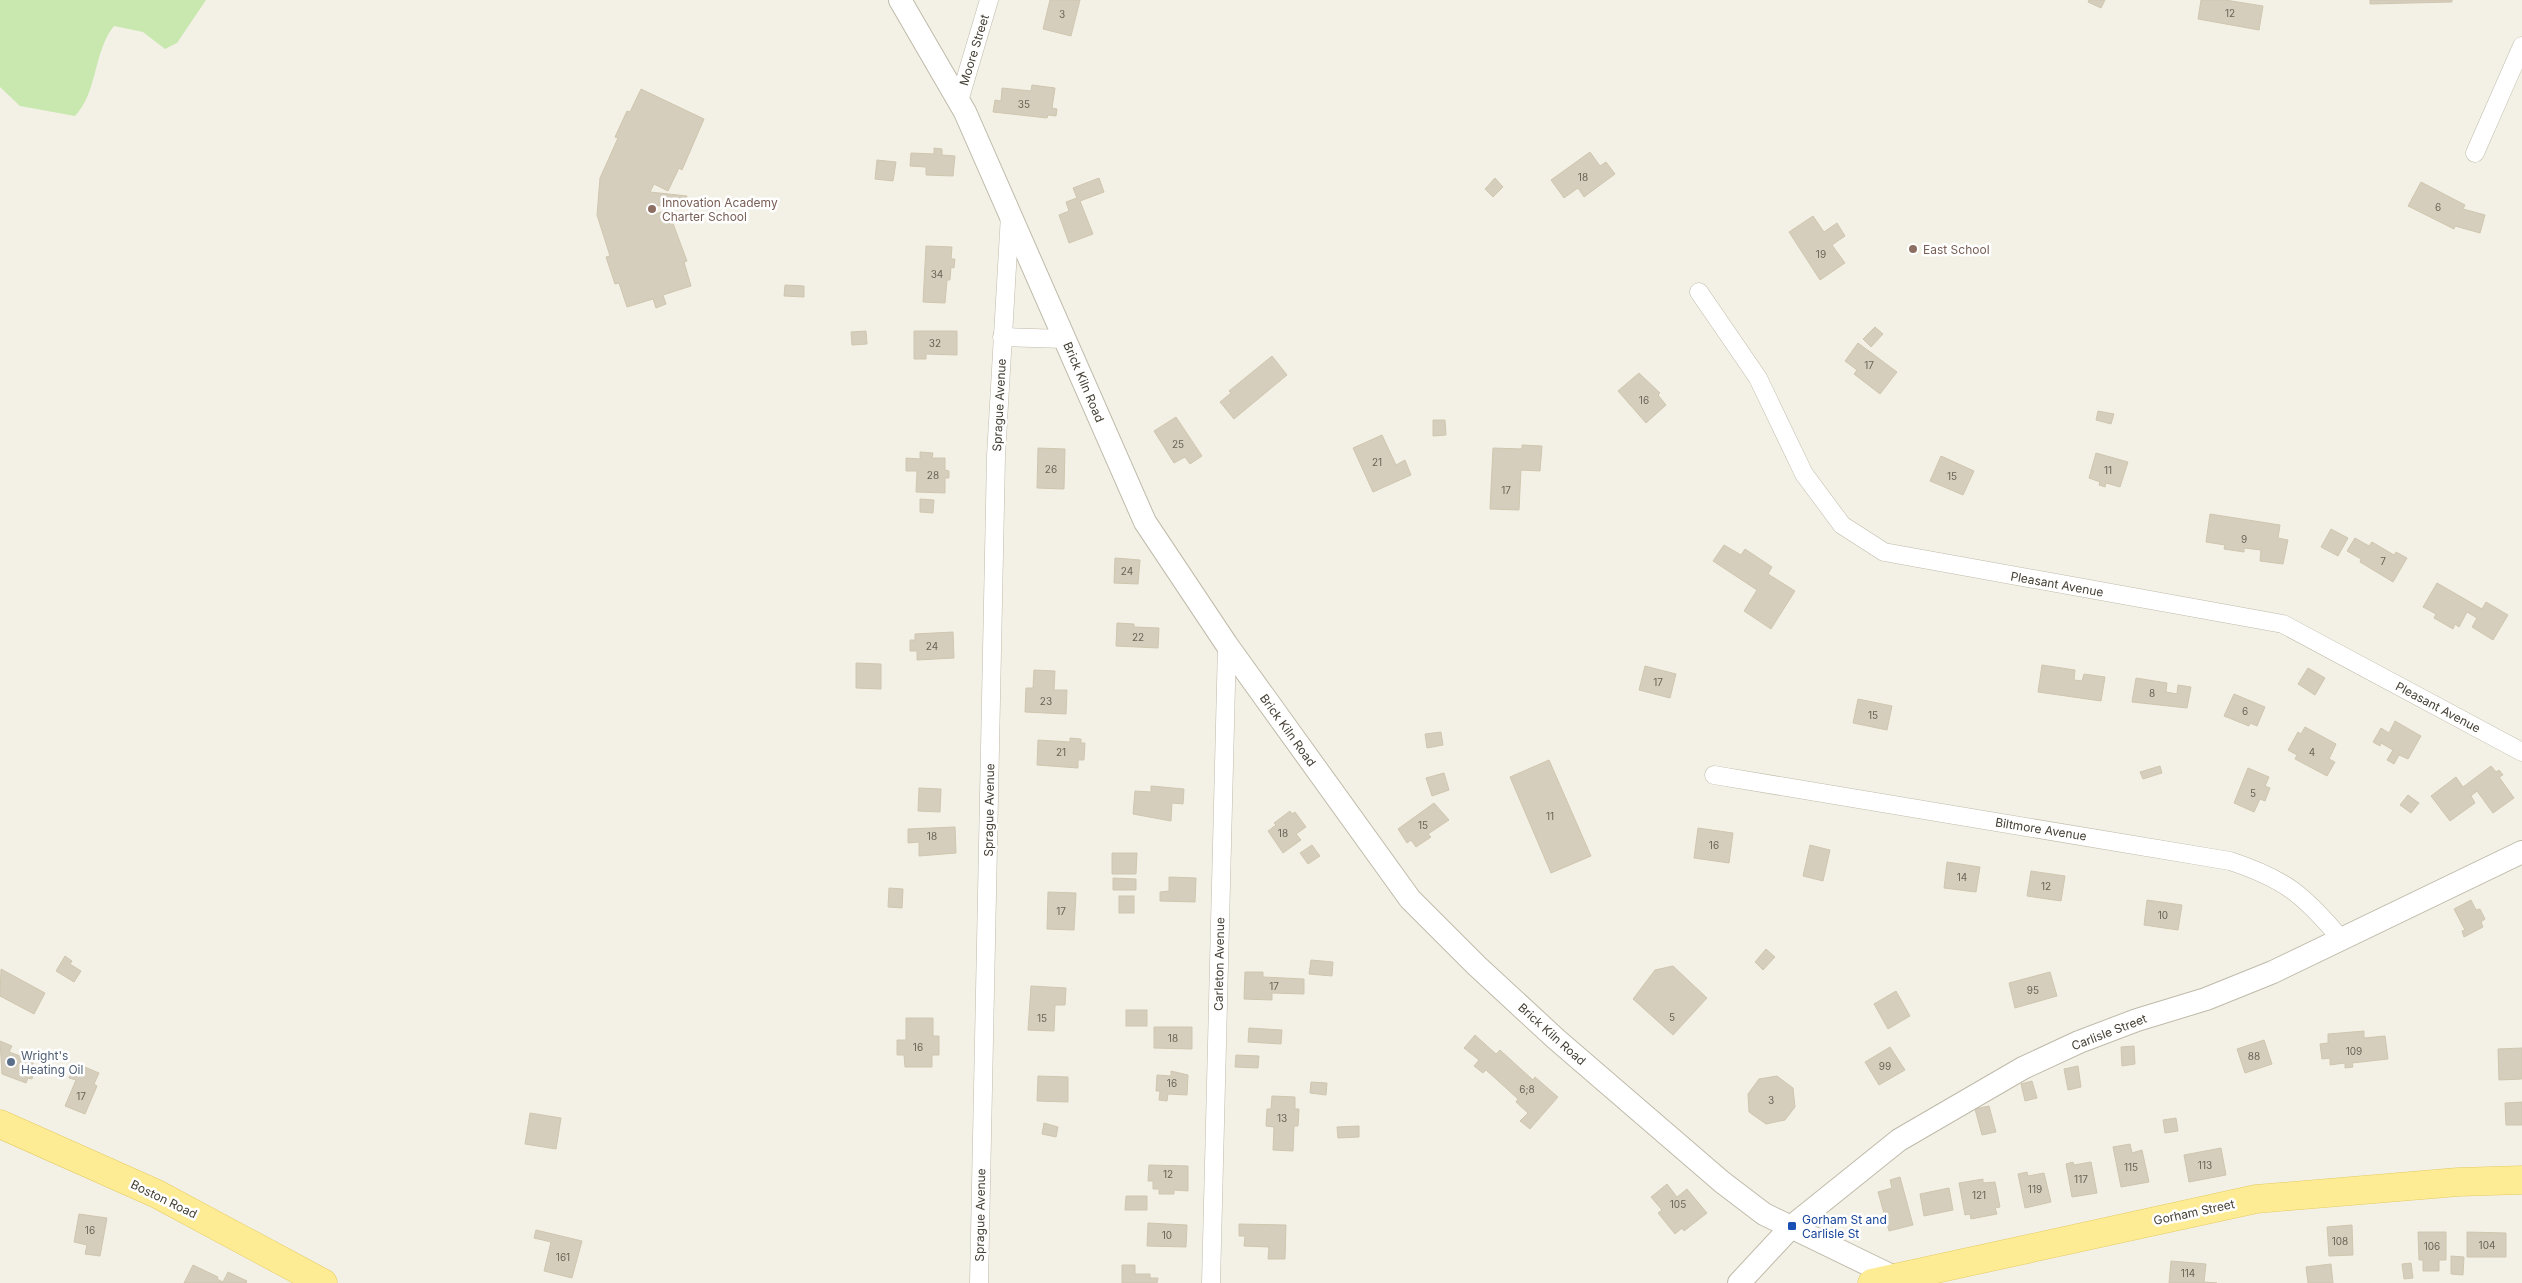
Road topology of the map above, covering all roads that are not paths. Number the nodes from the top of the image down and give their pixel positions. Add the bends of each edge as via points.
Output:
1 (900, 0) edge
2 (990, 0) edge
3 (2522, 46) edge
4 (959, 101) junction
5 (2474, 153) dead end
6 (1010, 210) junction
7 (1699, 292) dead end
8 (1002, 337) junction
9 (1065, 339) junction
10 (1227, 645) junction
11 (2522, 752) edge
12 (1714, 775) dead end
13 (2522, 852) edge
14 (2341, 939) junction
15 (0, 1124) edge
16 (2522, 1180) edge
17 (1792, 1226) junction
18 (1884, 1280) edge
19 (323, 1283) edge
20 (979, 1283) edge
21 (1211, 1283) edge
22 (1739, 1283) edge

1 - 4 street, Brick Kiln Road
2 - 4 street, Moore Street
3 - 5 street
4 - 6 street, Brick Kiln Road
6 - 8 street, Sprague Avenue
6 - 9 street, Brick Kiln Road
7 - 11 street, Pleasant Avenue via 1758,378 1804,474 1842,524 1884,552 2284,624
8 - 9 street
8 - 20 street, Sprague Avenue via 996,476
9 - 10 street, Brick Kiln Road via 1145,522
10 - 17 street, Brick Kiln Road via 1410,899 1556,1039 1691,1157 1764,1214
10 - 21 street, Carleton Avenue
12 - 14 street, Biltmore Avenue via 2230,861 2287,885 2317,911
13 - 14 street, Carlisle Street
14 - 17 street, Carlisle Street via 2273,972 2206,999 2129,1023 2023,1068 1899,1140
15 - 19 main road, Boston Road via 157,1194
16 - 18 main road, Gorham Street via 2256,1198
17 - 18 street, Brick Kiln Road
17 - 22 street, Carlisle Street

